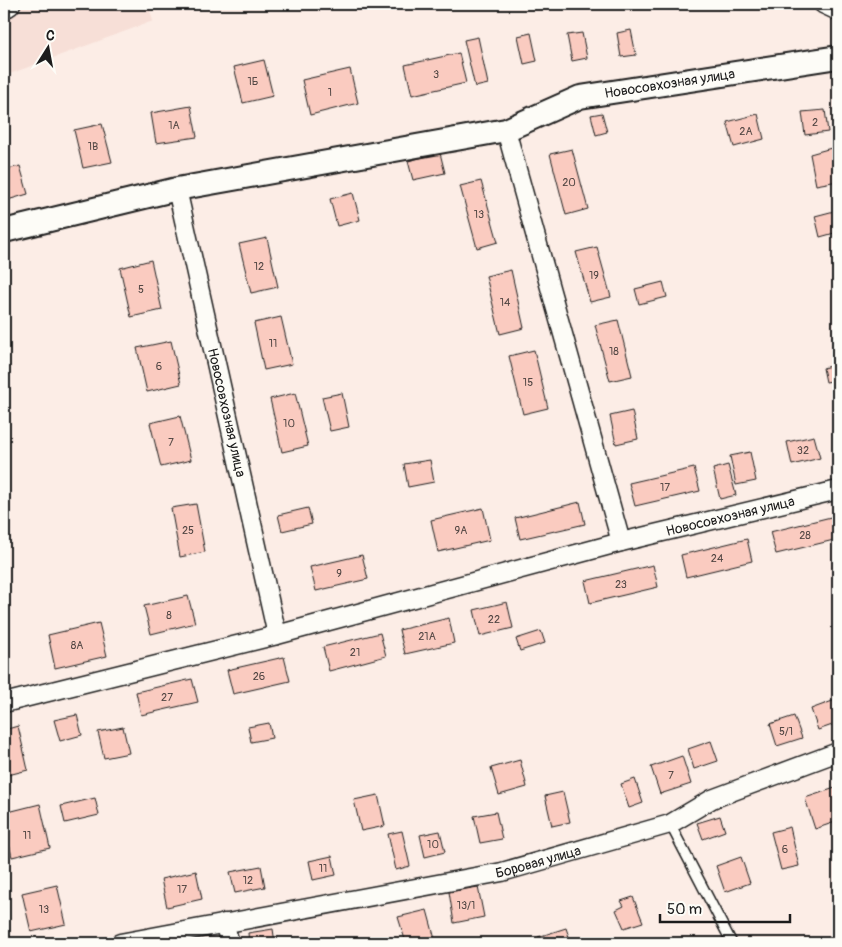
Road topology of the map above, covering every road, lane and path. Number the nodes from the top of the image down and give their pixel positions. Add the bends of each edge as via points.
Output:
1 (16, 4) edge
2 (823, 4) edge
3 (838, 11) edge
4 (4, 15) edge
5 (838, 57) edge
6 (506, 130) junction
7 (177, 189) junction
8 (4, 232) edge
9 (838, 490) edge
10 (621, 542) junction
11 (276, 635) junction
12 (4, 703) edge
13 (838, 752) edge
14 (670, 824) junction
15 (224, 923) junction
16 (120, 943) edge
17 (230, 943) edge
18 (732, 943) edge

1 - 4 lane
2 - 3 street
5 - 6 street, Новосовхозная улица via 580,96
6 - 7 street, Новосовхозная улица
6 - 10 street
7 - 8 street, Новосовхозная улица
7 - 11 street, Новосовхозная улица
9 - 10 street, Новосовхозная улица
10 - 11 street, Новосовхозная улица
11 - 12 street, Новосовхозная улица
13 - 14 street, Боровая улица via 712,799
14 - 15 street, Боровая улица via 502,872
14 - 18 lane
15 - 16 street, Боровая улица
15 - 17 street

